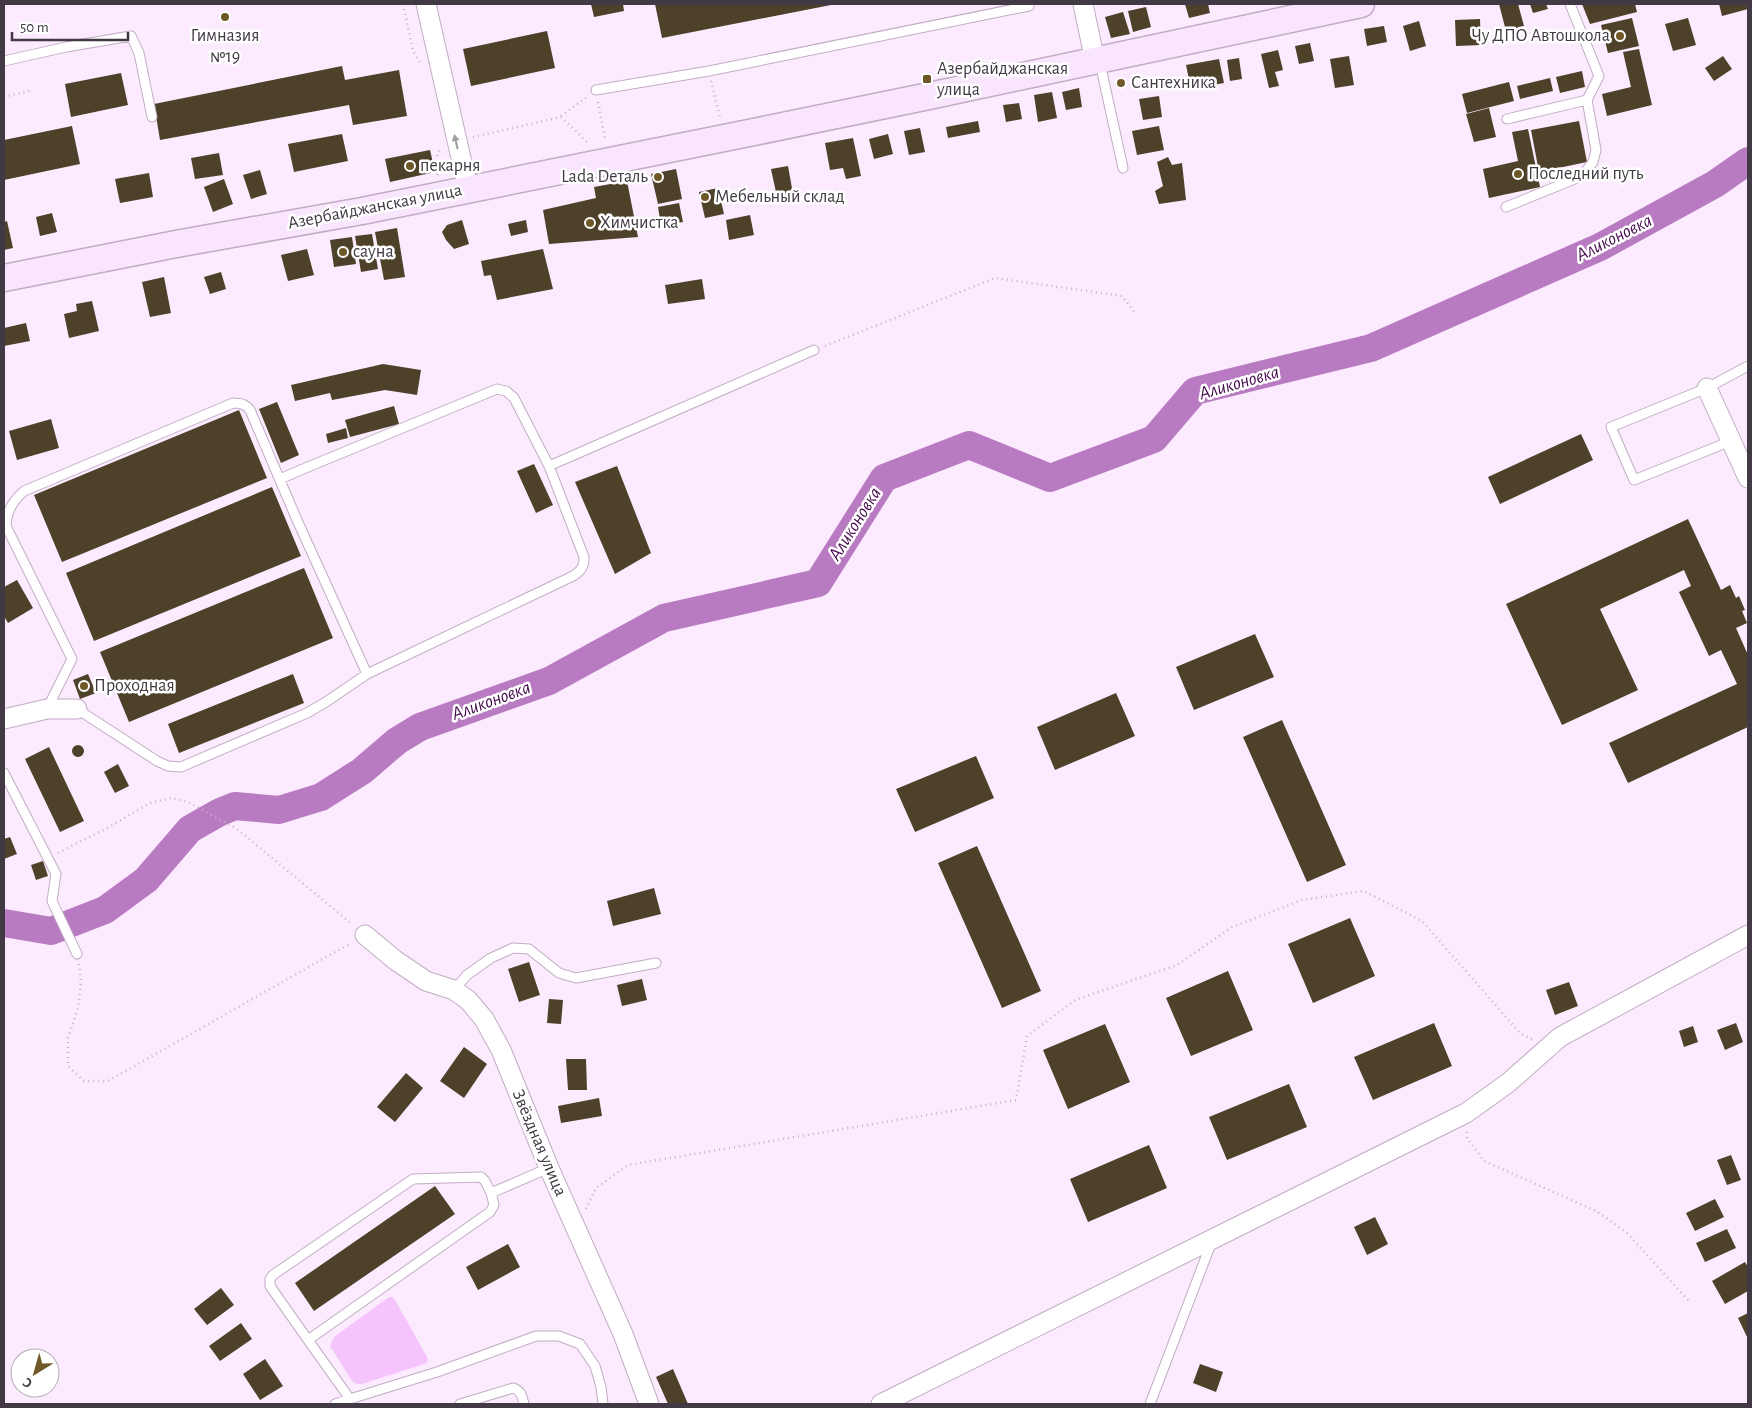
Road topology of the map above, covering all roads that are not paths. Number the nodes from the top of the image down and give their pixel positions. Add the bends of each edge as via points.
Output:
1 (426, 4) edge
2 (1029, 4) edge
3 (1083, 4) edge
4 (1361, 4) edge
5 (1570, 4) edge
6 (1097, 60) junction
7 (4, 61) edge
8 (596, 90) road end
9 (1587, 100) junction
10 (152, 117) dead end
11 (1507, 119) dead end
12 (1123, 168) dead end
13 (468, 189) junction
14 (1506, 207) dead end
15 (4, 278) edge
16 (814, 350) road end
17 (1748, 366) edge
18 (1707, 388) junction
19 (1731, 441) junction
20 (549, 466) junction
21 (1748, 478) edge
22 (280, 480) junction
23 (367, 674) junction
24 (47, 709) junction
25 (78, 709) joint
26 (4, 719) edge
27 (4, 773) edge
28 (365, 935) road end
29 (1748, 935) edge
30 (77, 954) road end
31 (656, 963) dead end
32 (454, 990) junction
33 (549, 1168) junction
34 (491, 1193) junction
35 (1213, 1239) junction
36 (308, 1340) junction
37 (350, 1399) junction
38 (335, 1404) edge
39 (460, 1404) edge
40 (524, 1404) edge
41 (602, 1404) edge
42 (649, 1404) edge
43 (881, 1404) edge
44 (1150, 1404) edge

13 -> 1 street
2 - 8 lane via 709,71
3 - 6 street
4 - 6 main road, Азербайджанская улица
5 - 9 lane via 1599,76
6 - 12 lane
6 - 13 main road, Азербайджанская улица
7 - 10 lane via 131,36 139,53
9 - 11 lane
9 - 14 lane via 1596,150 1593,162 1582,176
13 - 15 main road, Азербайджанская улица
16 - 20 lane
17 - 18 lane
18 - 19 street
18 - 19 lane via 1611,427 1634,480
19 - 21 street
20 - 22 lane via 514,398 497,389
20 - 23 lane via 584,557 580,571
22 - 23 lane
22 - 24 lane via 250,410 240,403 233,403 24,491 17,497 10,506 6,526 72,658
23 - 25 lane via 307,713 181,767 157,761
24 - 25 street
24 - 26 street
27 - 30 lane via 56,874 52,901
28 - 32 street, Звёздная улица via 426,981
29 - 35 street via 1560,1037 1508,1083 1466,1113
31 - 32 lane via 576,978 559,973 529,949 513,948 491,958 467,975
32 - 33 street, Звёздная улица via 484,1018 501,1050
33 - 34 lane
33 - 42 street, Звёздная улица via 623,1334
34 - 36 lane via 494,1204 490,1212
34 - 36 lane via 481,1178 413,1179 273,1275 270,1286
35 - 43 street
35 - 44 lane
36 - 37 lane
37 - 38 lane
37 - 41 lane via 536,1336 560,1336 580,1344 595,1366
39 - 40 lane via 513,1388 521,1393

